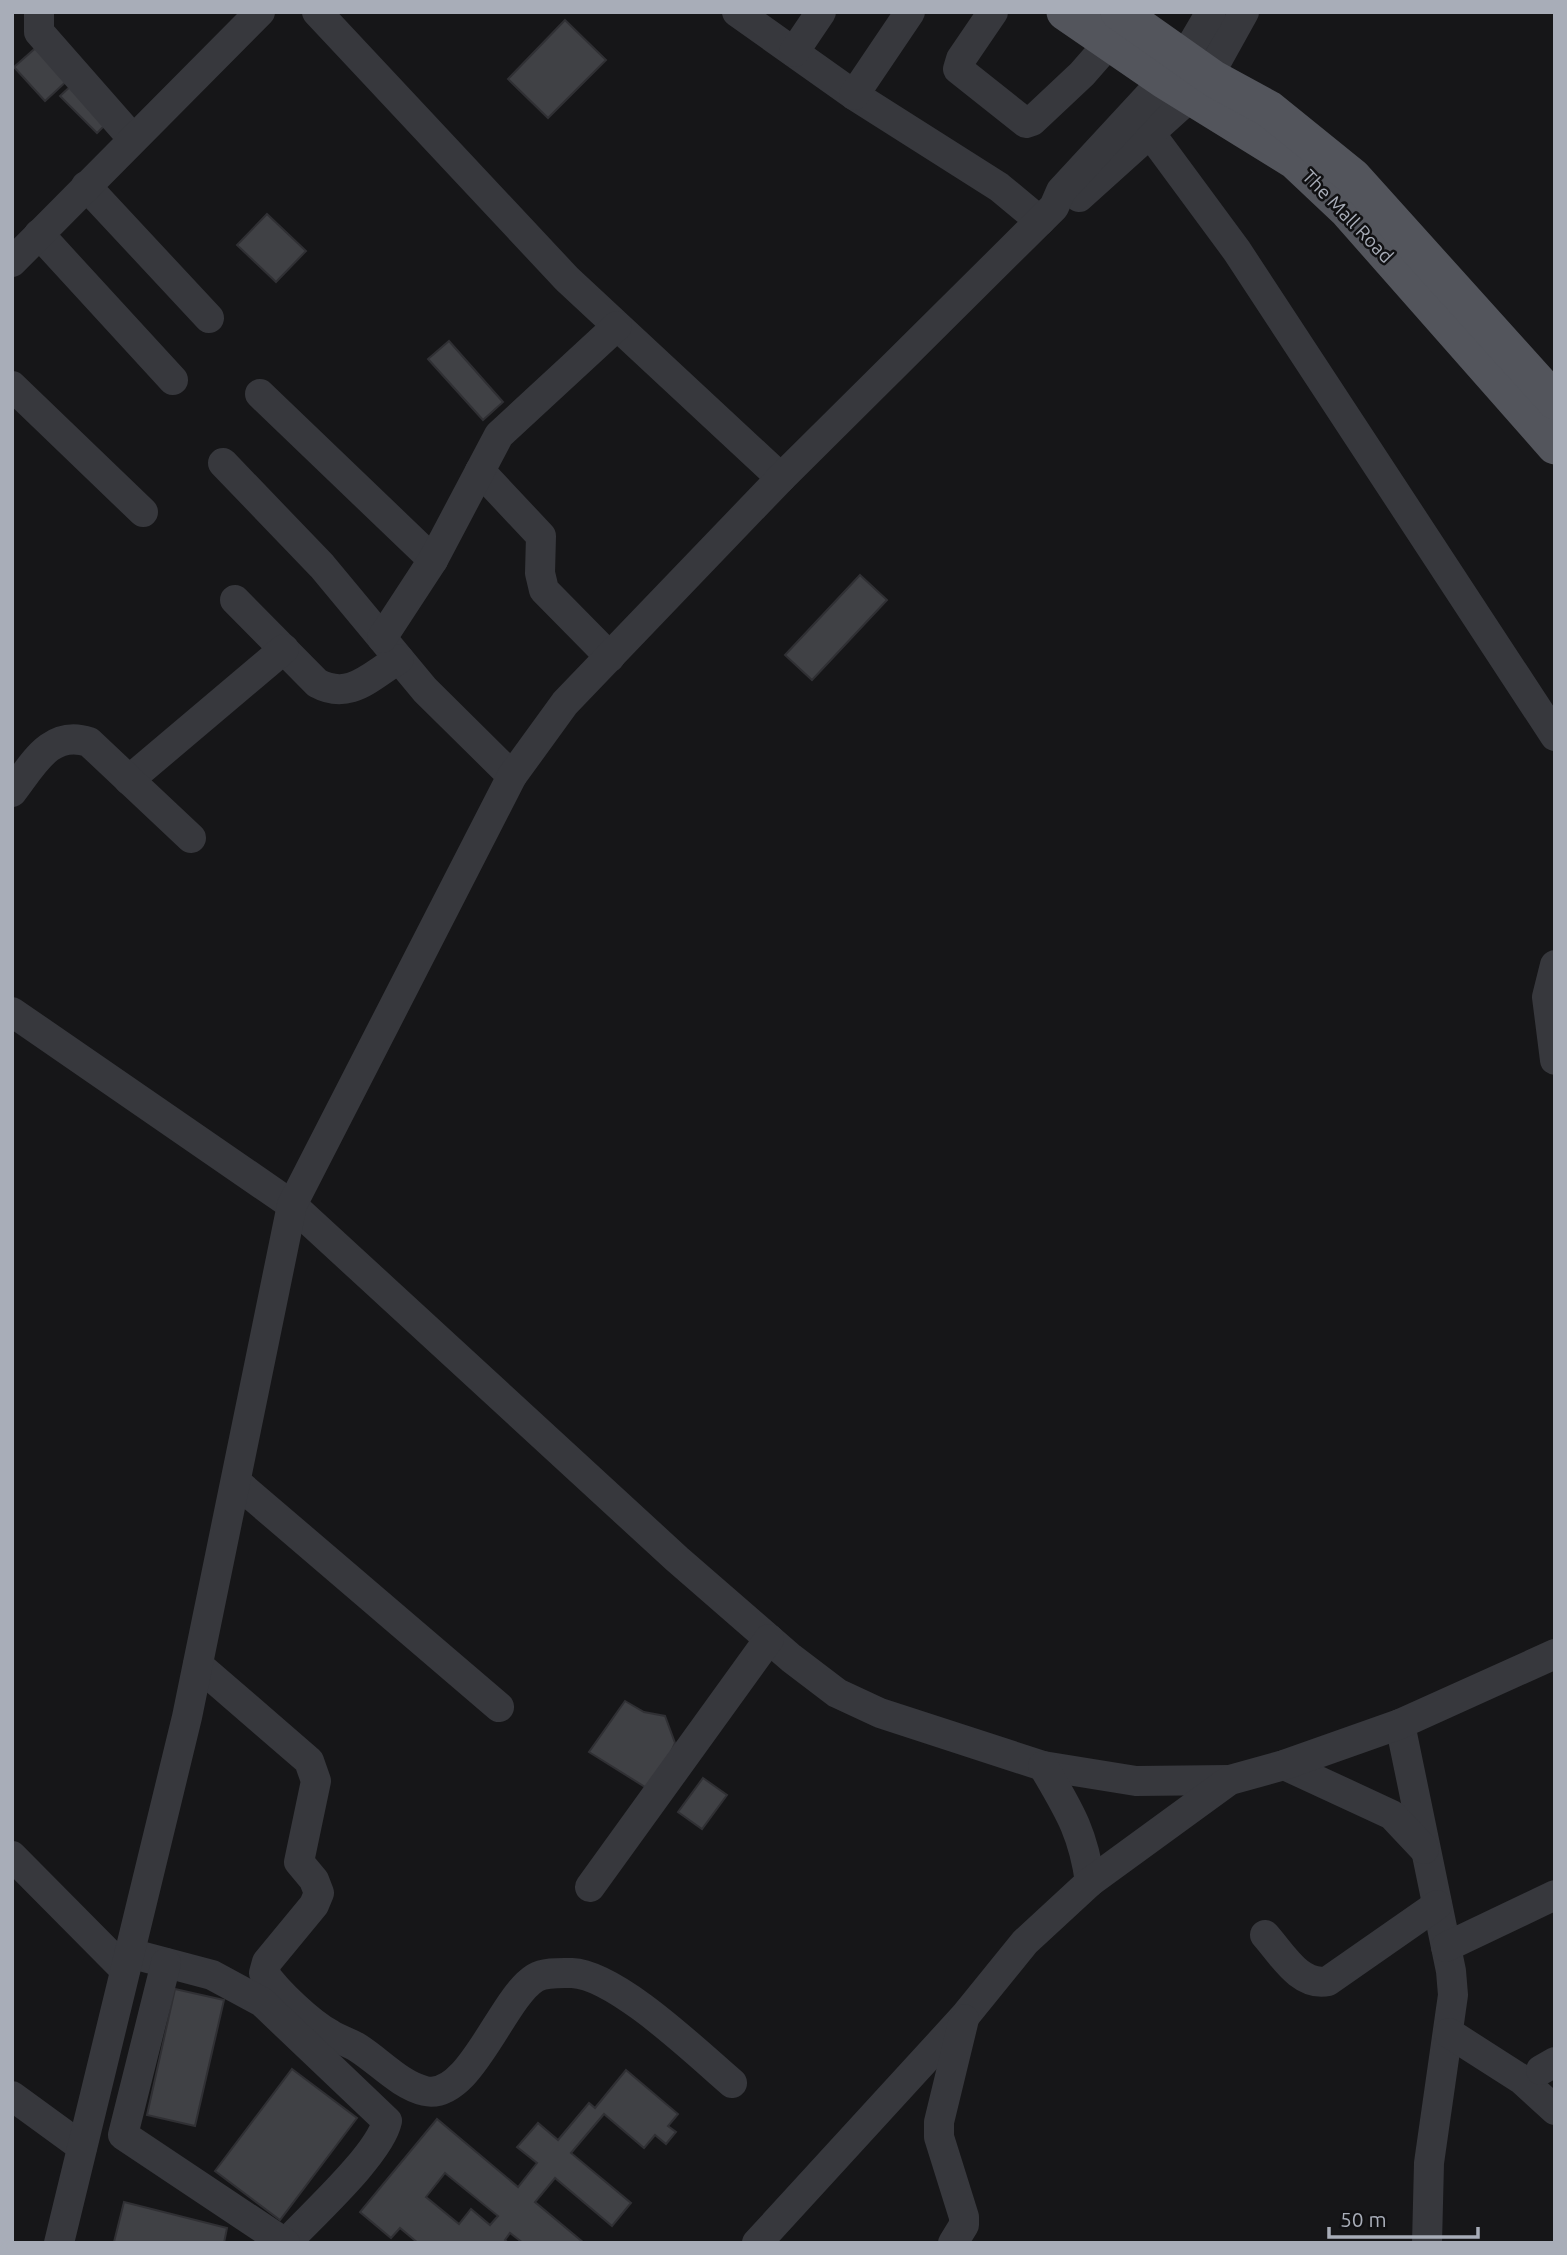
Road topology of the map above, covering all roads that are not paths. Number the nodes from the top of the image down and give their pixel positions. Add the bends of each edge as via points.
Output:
1 (39, 12) edge
2 (260, 12) edge
3 (317, 12) edge
4 (737, 12) edge
5 (821, 12) edge
6 (910, 12) edge
7 (993, 12) edge
8 (1065, 12) edge
9 (1211, 12) edge
10 (1244, 12) edge
11 (1114, 27) edge
12 (794, 52) junction
13 (1187, 78) junction
14 (854, 95) junction
15 (1150, 133) junction
16 (133, 139) junction
17 (86, 186) junction
18 (1047, 214) junction
19 (38, 234) junction
20 (12, 262) edge
21 (1458, 315) junction
22 (209, 318) dead end
23 (617, 326) junction
24 (173, 380) dead end
25 (12, 386) edge
26 (260, 394) dead end
27 (1555, 401) edge
28 (1555, 446) edge
29 (223, 463) dead end
30 (480, 471) junction
31 (781, 478) junction
32 (143, 512) dead end
33 (433, 559) junction
34 (235, 600) dead end
35 (284, 649) junction
36 (391, 649) junction
37 (610, 657) junction
38 (1555, 736) edge
39 (512, 776) junction
40 (129, 780) junction
41 (12, 792) edge
42 (191, 838) dead end
43 (1555, 965) edge
44 (12, 1012) edge
45 (1555, 1060) edge
46 (292, 1205) junction
47 (236, 1482) junction
48 (769, 1639) junction
49 (1555, 1654) edge
50 (198, 1665) junction
51 (499, 1707) dead end
52 (1400, 1724) junction
53 (1284, 1765) junction
54 (1043, 1766) junction
55 (1230, 1780) junction
56 (1426, 1852) junction
57 (12, 1856) edge
58 (1090, 1882) junction
59 (590, 1887) dead end
60 (1555, 1895) edge
61 (1437, 1905) junction
62 (1265, 1935) dead end
63 (1446, 1947) junction
64 (127, 1961) junction
65 (166, 1963) junction
66 (965, 2016) junction
67 (1449, 2033) junction
68 (732, 2083) dead end
69 (12, 2096) edge
70 (1555, 2110) edge
71 (82, 2147) junction
72 (59, 2243) edge
73 (286, 2243) edge
74 (757, 2243) edge
75 (953, 2243) edge
76 (1427, 2243) edge

1 - 16 street via 39,32
2 - 16 street
3 - 23 street via 566,279
4 - 12 street
5 - 12 street
6 - 14 street
7 - 11 street via 958,69 1026,123 1082,74
8 - 11 main road, The Mall Road
9 - 13 street
10 - 13 street
11 - 13 main road, The Mall Road
12 - 14 street
13 - 15 street
13 - 18 street via 1061,191
13 - 21 main road, The Mall Road via 1295,161
14 - 18 street
15 - 18 street via 1074,201
15 - 38 street via 1237,251
16 - 17 street
17 - 19 street
17 - 22 street
18 - 31 street
19 - 20 street
19 - 24 street
21 - 27 main road, The Mall Road
21 - 28 main road, The Mall Road
23 - 30 street via 510,422
23 - 31 street
25 - 32 street
26 - 33 street
29 - 36 street via 322,566
30 - 33 street
30 - 37 street via 541,536 544,590
31 - 37 street
33 - 36 street
34 - 35 street
35 - 36 street via 317,683 341,692
35 - 40 street
36 - 39 street via 425,690
37 - 39 street via 565,703
39 - 46 street
40 - 41 street via 89,742 63,738 42,754
40 - 42 street
43 - 45 street via 1547,1006
44 - 46 street
46 - 47 street
46 - 48 street
47 - 50 street
47 - 51 street
48 - 54 street via 837,1693 880,1713
48 - 59 street
49 - 52 street
50 - 64 street
50 - 68 street via 309,1760 314,1770 316,1781 299,1862 318,1893 314,1905 267,1962 264,1973 318,2025 411,2086 428,2092 448,2089 465,2073 535,1978 576,1973 634,2002
52 - 53 street
52 - 56 street
53 - 55 street
53 - 56 street via 1392,1815
54 - 55 street via 1136,1781
54 - 58 street via 1078,1826
55 - 58 street
56 - 61 street
57 - 64 street
58 - 66 street via 1025,1942
60 - 63 street
61 - 62 street via 1328,1981 1318,1983 1299,1974
61 - 63 street
63 - 67 street via 1453,1995
64 - 65 street
64 - 71 street
65 - 73 street via 123,2135
65 - 73 street via 212,1975 262,2002 387,2121 368,2155
66 - 74 street
66 - 75 street via 939,2122 939,2137 964,2217
67 - 70 street via 1521,2079
67 - 76 street via 1429,2162
69 - 71 street
71 - 72 street

